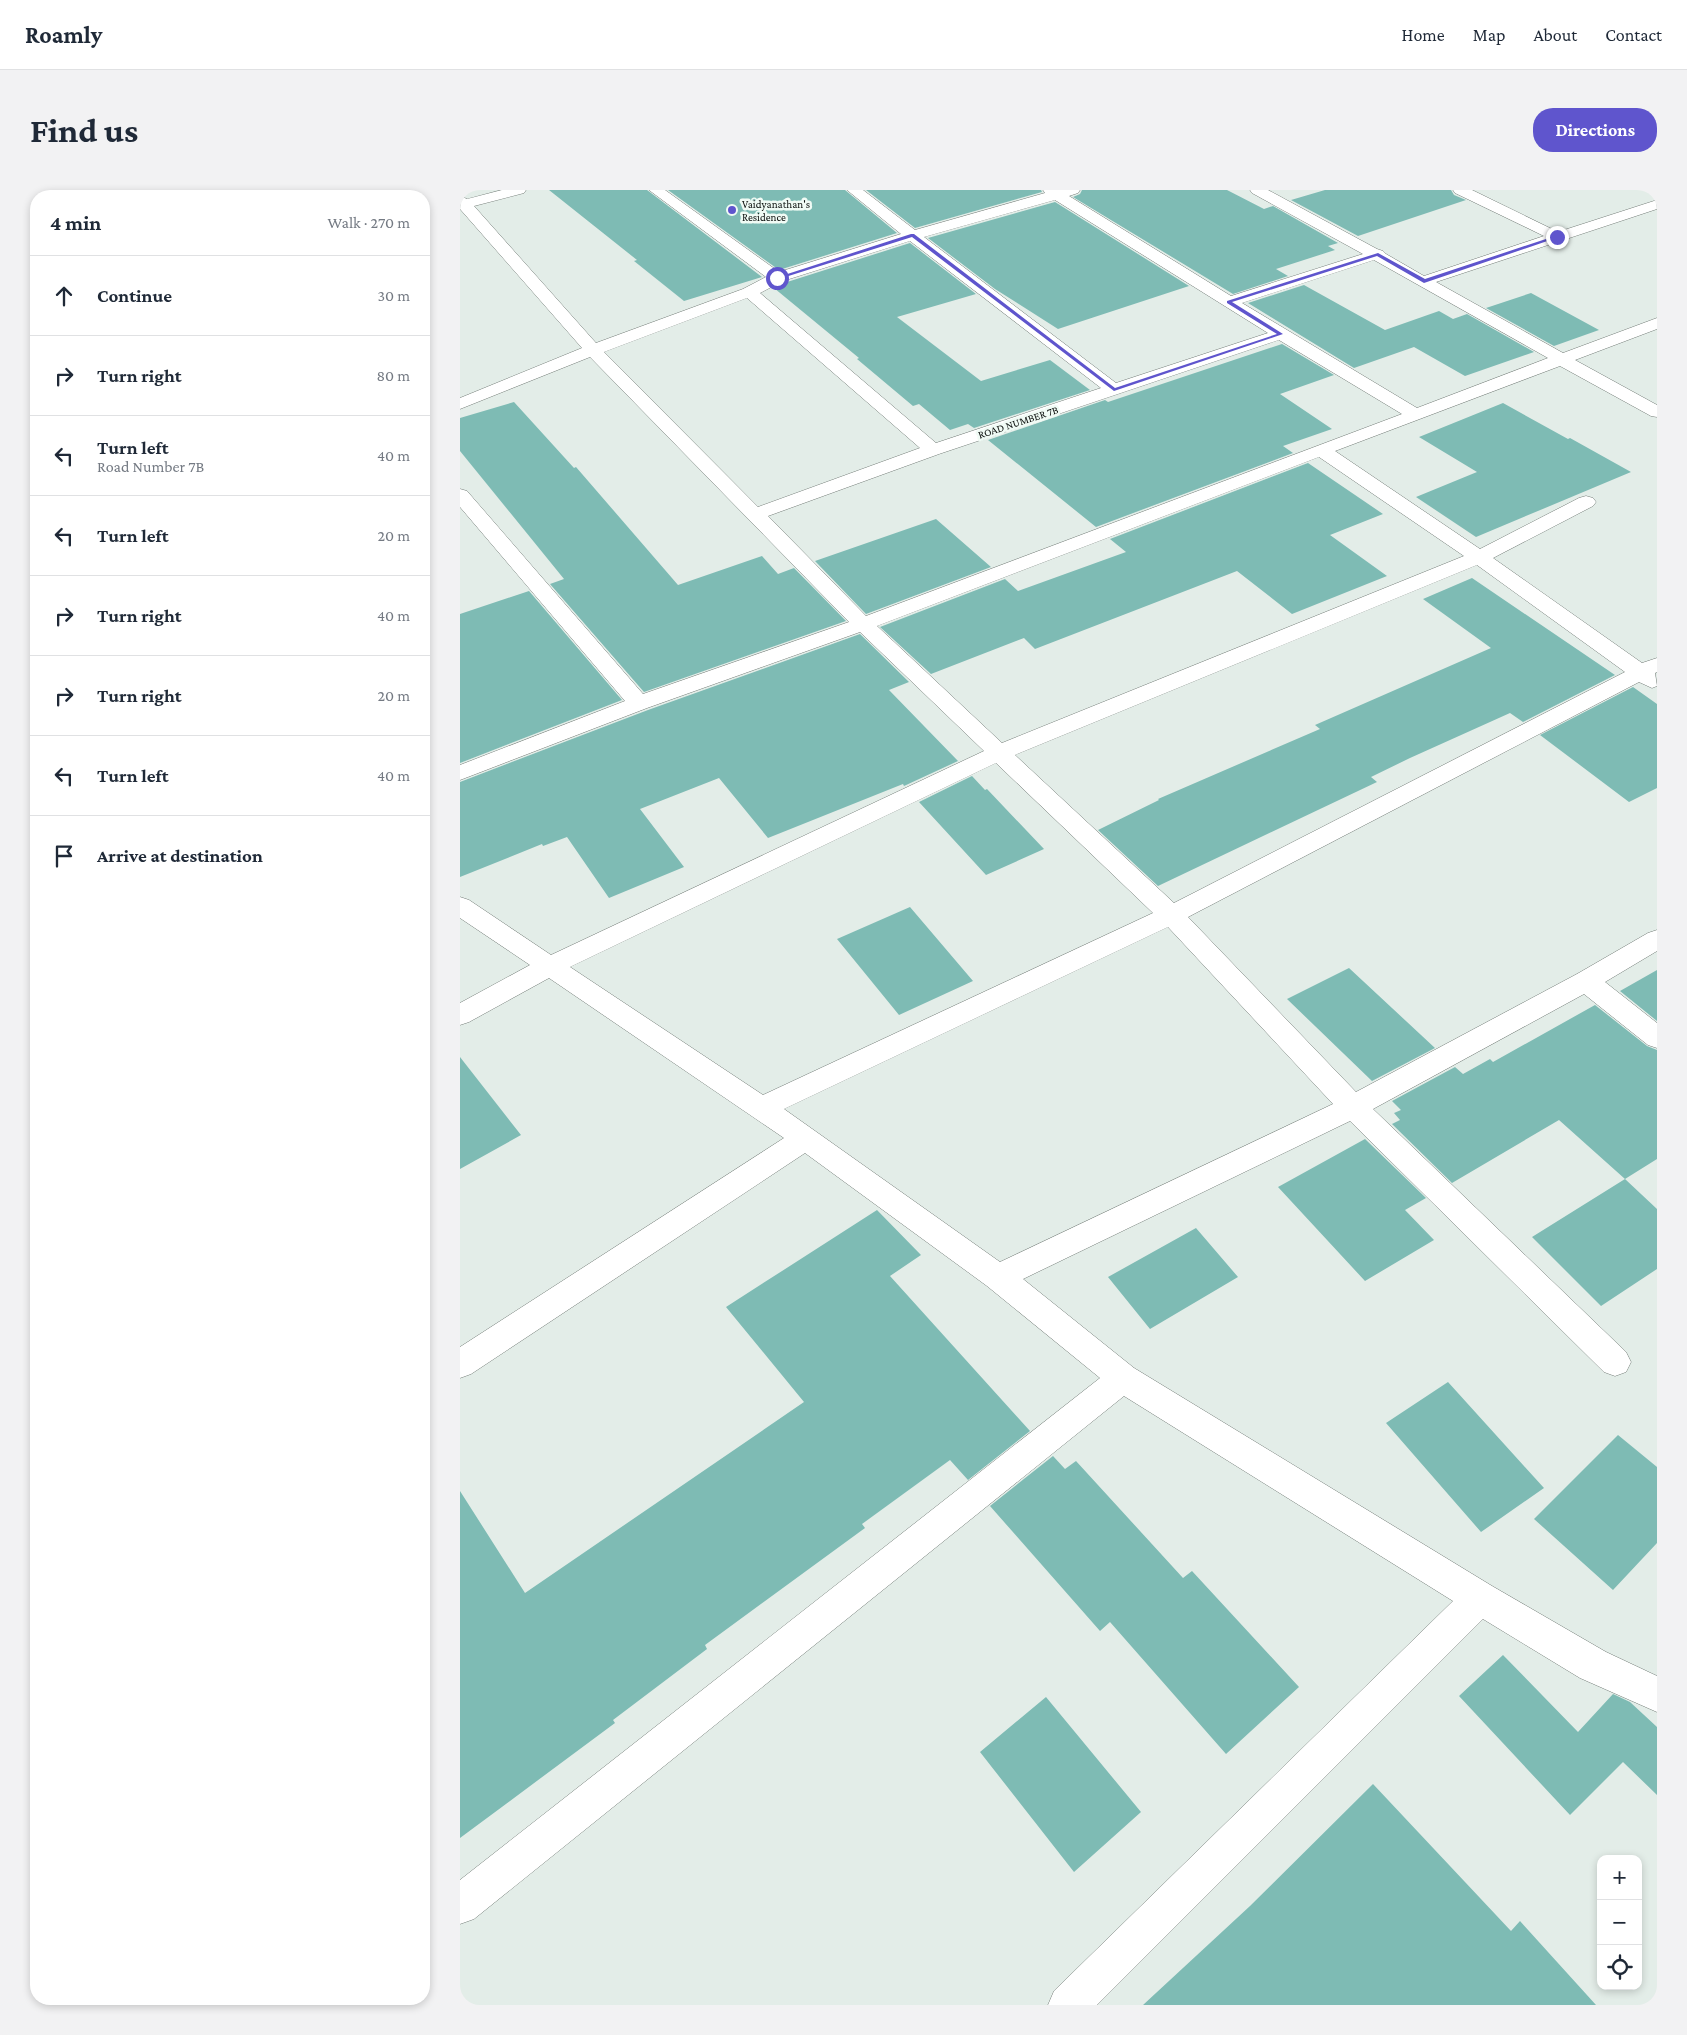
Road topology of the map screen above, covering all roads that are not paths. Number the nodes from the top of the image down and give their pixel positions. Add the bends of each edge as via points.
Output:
1 (519, 190) edge
2 (656, 190) edge
3 (854, 190) edge
4 (1073, 190) edge
5 (1258, 190) edge
6 (1460, 190) edge
7 (1053, 192) edge
8 (462, 202) edge
9 (1657, 204) edge
10 (913, 235) junction
11 (1557, 237) junction
12 (1378, 254) junction
13 (777, 278) junction
14 (1424, 281) junction
15 (749, 292) junction
16 (1228, 302) junction
17 (1657, 323) edge
18 (1281, 334) junction
19 (593, 350) junction
20 (1559, 359) junction
21 (1114, 390) junction
22 (460, 404) edge
23 (1657, 412) edge
24 (1417, 415) junction
25 (934, 450) junction
26 (1322, 451) junction
27 (460, 495) edge
28 (1586, 502) dead end
29 (756, 514) junction
30 (1479, 557) junction
31 (864, 624) junction
32 (1651, 674) edge
33 (639, 702) junction
34 (998, 753) junction
35 (460, 773) edge
36 (460, 906) edge
37 (1171, 915) junction
38 (1657, 939) edge
39 (548, 967) junction
40 (1586, 981) junction
41 (460, 1015) edge
42 (1657, 1038) edge
43 (1353, 1107) junction
44 (761, 1108) junction
45 (806, 1138) junction
46 (998, 1277) junction
47 (1615, 1362) dead end
48 (460, 1364) edge
49 (1123, 1378) junction
50 (1480, 1598) junction
51 (1657, 1694) edge
52 (460, 1905) edge
53 (1068, 2005) edge

1 - 8 street
2 - 13 street
3 - 10 street
4 - 7 street
5 - 12 street
6 - 11 street
7 - 10 street
7 - 16 street
8 - 19 street
9 - 11 street
10 - 13 street
10 - 21 street
11 - 14 street
12 - 14 street
12 - 16 street
13 - 15 street
14 - 20 street
15 - 19 street
15 - 25 street
16 - 18 street
17 - 20 street
18 - 21 street, ROAD NUMBER 7B
18 - 24 street
19 - 22 street
19 - 29 street
20 - 23 street
20 - 24 street
21 - 25 street, ROAD NUMBER 7B
24 - 26 street
25 - 29 street, ROAD NUMBER 7B
26 - 30 street
26 - 31 street
27 - 33 street
28 - 30 street
29 - 31 street
30 - 32 street
30 - 34 street
31 - 33 street
31 - 34 street
32 - 37 street
33 - 35 street
34 - 37 street
34 - 39 street
36 - 39 street
37 - 43 street
37 - 44 street
38 - 40 street
39 - 41 street
39 - 44 street
40 - 42 street
40 - 43 street
43 - 46 street
43 - 47 street
44 - 45 street
45 - 46 street
45 - 48 street
46 - 49 street
49 - 50 street
49 - 52 street
50 - 51 street via 1593,1665
50 - 53 street

